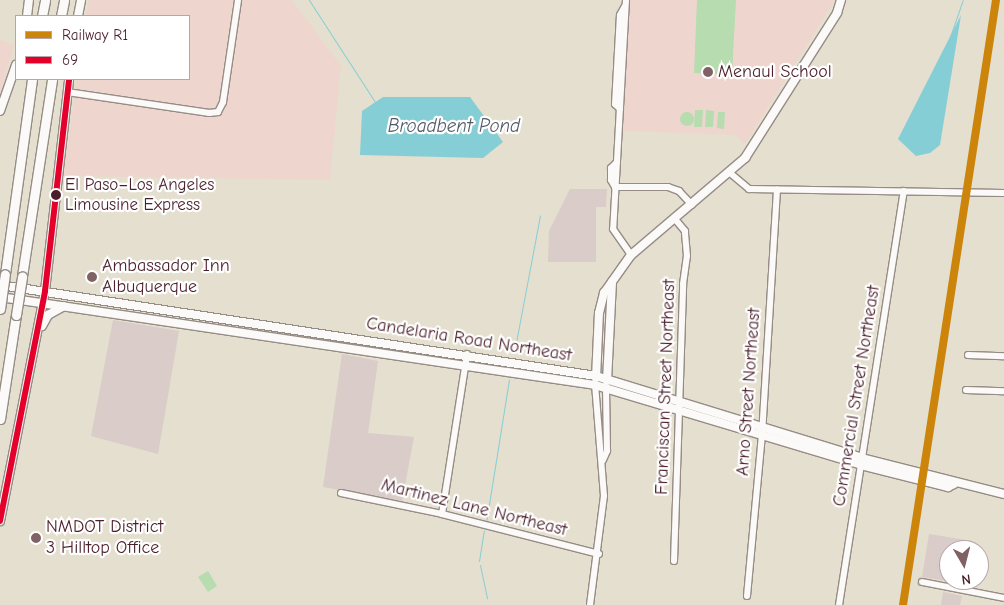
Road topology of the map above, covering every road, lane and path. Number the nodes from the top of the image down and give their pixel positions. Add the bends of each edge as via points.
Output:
1 (30, 0) edge
2 (44, 0) edge
3 (64, 0) edge
4 (81, 0) edge
5 (238, 0) edge
6 (841, 0) edge
7 (625, 3) edge
8 (27, 15) edge
9 (41, 15) edge
10 (61, 15) edge
11 (78, 15) edge
12 (15, 68) edge
13 (32, 80) edge
14 (52, 80) edge
15 (69, 80) edge
16 (68, 92) junction
17 (0, 111) edge
18 (730, 173) junction
19 (615, 187) junction
20 (776, 188) junction
21 (904, 191) junction
22 (1004, 193) edge
23 (692, 205) junction
24 (675, 218) junction
25 (631, 255) junction
26 (612, 282) junction
27 (0, 285) edge
28 (45, 291) junction
29 (0, 297) edge
30 (42, 303) junction
31 (64, 306) junction
32 (0, 309) edge
33 (467, 354) junction
34 (968, 355) dead end
35 (1004, 356) edge
36 (467, 366) junction
37 (30, 369) junction
38 (596, 376) junction
39 (607, 378) junction
40 (595, 385) junction
41 (606, 388) junction
42 (966, 390) dead end
43 (1004, 391) edge
44 (681, 406) junction
45 (0, 419) edge
46 (762, 431) junction
47 (603, 460) junction
48 (862, 462) junction
49 (341, 493) dead end
50 (1004, 494) edge
51 (442, 514) junction
52 (0, 522) edge
53 (599, 554) junction
54 (674, 561) dead end
55 (922, 582) dead end
56 (747, 596) dead end
57 (1004, 598) edge
58 (590, 605) edge
59 (840, 605) edge

1 - 8 main road
2 - 9 highway
3 - 10 highway
4 - 11 main road
5 - 16 street via 223,102 218,112 210,114
6 - 18 main road via 837,12 755,144
7 - 19 street via 620,15 616,84 615,104 620,108 617,162 611,168
12 - 17 main road
13 - 32 highway, bridge
14 - 45 highway, bridge
15 - 16 main road
16 - 28 main road
18 - 20 street via 749,189
18 - 23 main road
19 - 23 street via 668,187 679,191
19 - 25 street via 613,229
20 - 21 street
20 - 46 street, Arno Street Northeast
21 - 22 street
21 - 48 street, Commercial Street Northeast
23 - 24 main road
24 - 25 main road
24 - 44 street, Franciscan Street Northeast via 687,240
25 - 26 main road
26 - 38 main road via 604,293 599,313
26 - 39 main road
27 - 28 main road, Candelaria Road Northeast
28 - 30 main road
28 - 33 main road, Candelaria Road Northeast
29 - 30 main road, Candelaria Road Northeast
30 - 31 main road, Candelaria Road Northeast
30 - 37 main road
31 - 36 main road, Candelaria Road Northeast
31 - 37 main road via 45,318 35,364
33 - 36 street
33 - 38 main road, Candelaria Road Northeast
34 - 35 street
36 - 40 main road, Candelaria Road Northeast
36 - 51 street
37 - 52 main road
38 - 39 main road, Candelaria Road Northeast
38 - 40 main road
39 - 41 main road
39 - 44 main road, Candelaria Road Northeast
40 - 41 main road, Candelaria Road Northeast
40 - 47 street via 598,451
41 - 44 main road, Candelaria Road Northeast
41 - 47 street via 607,451
42 - 43 street
44 - 46 main road, Candelaria Road Northeast
44 - 54 street, Franciscan Street Northeast
46 - 48 main road, Candelaria Road Northeast
46 - 56 street, Arno Street Northeast
47 - 53 street via 604,522
48 - 50 main road, Candelaria Road Northeast via 948,486 954,484
48 - 59 street, Commercial Street Northeast
49 - 51 street, Martinez Lane Northeast
51 - 53 street, Martinez Lane Northeast
53 - 58 street
55 - 57 street

